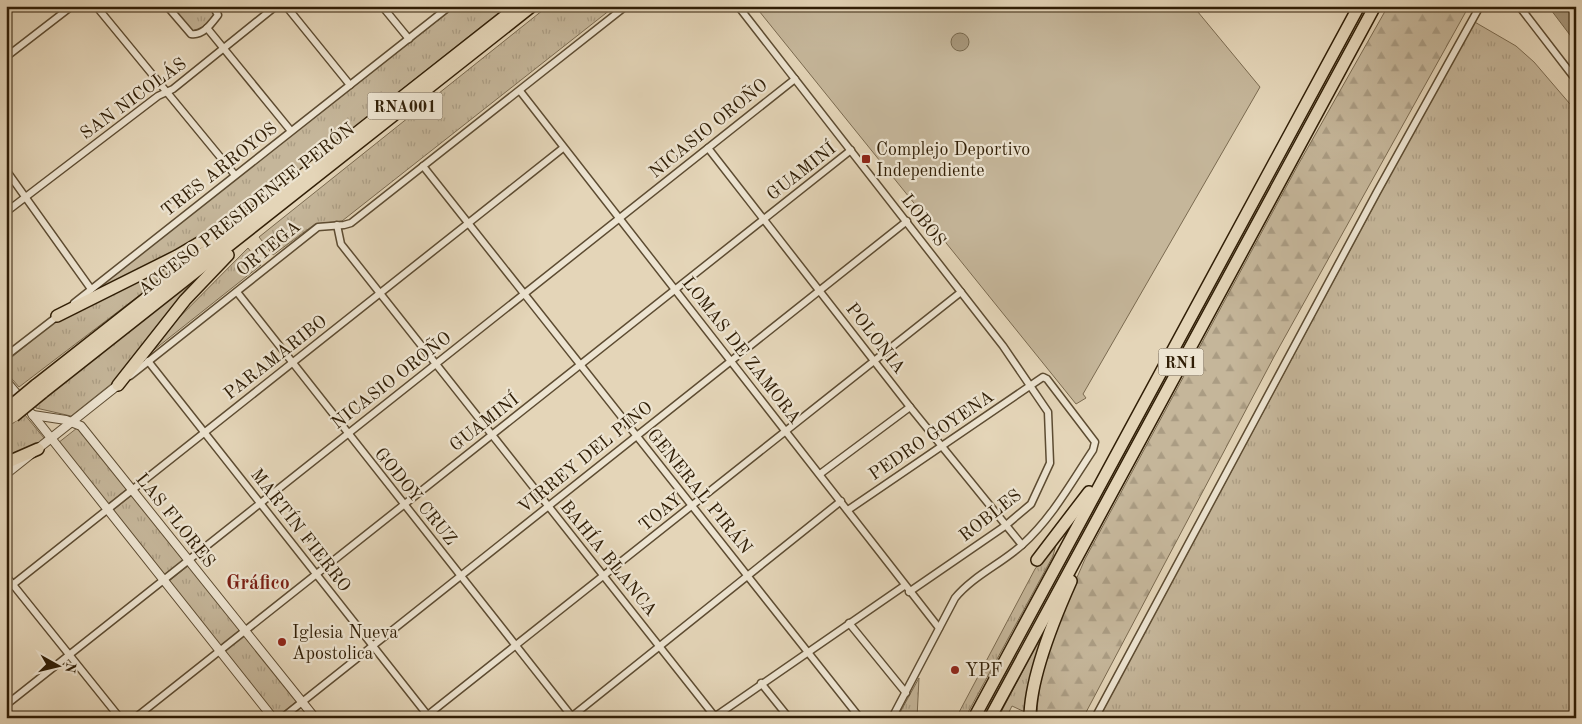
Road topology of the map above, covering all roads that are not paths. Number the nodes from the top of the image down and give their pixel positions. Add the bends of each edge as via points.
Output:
1 (72, 6) edge
2 (96, 6) edge
3 (167, 6) edge
4 (213, 6) edge
5 (276, 6) edge
6 (286, 6) edge
7 (382, 6) edge
8 (450, 6) edge
9 (518, 6) edge
10 (532, 6) edge
11 (626, 6) edge
12 (738, 6) edge
13 (1359, 6) edge
14 (1375, 6) edge
15 (1480, 6) edge
16 (1519, 6) edge
17 (207, 28) junction
18 (409, 39) junction
19 (224, 48) junction
20 (6, 57) edge
21 (794, 79) junction
22 (1576, 80) edge
23 (350, 85) junction
24 (520, 91) junction
25 (166, 93) junction
26 (291, 131) junction
27 (563, 148) junction
28 (708, 148) junction
29 (851, 150) junction
30 (424, 166) junction
31 (6, 170) edge
32 (235, 175) junction
33 (283, 191) junction
34 (26, 197) junction
35 (278, 207) junction
36 (6, 212) edge
37 (619, 218) junction
38 (763, 219) junction
39 (907, 221) junction
40 (468, 223) junction
41 (337, 225) junction
42 (91, 289) junction
43 (675, 290) junction
44 (820, 290) junction
45 (237, 292) junction
46 (961, 292) junction
47 (380, 293) junction
48 (524, 294) junction
49 (57, 316) junction
50 (6, 356) edge
51 (731, 360) junction
52 (148, 361) junction
53 (875, 362) junction
54 (292, 363) junction
55 (436, 363) junction
56 (580, 364) junction
57 (6, 381) edge
58 (1031, 384) junction
59 (118, 385) junction
60 (39, 389) junction
61 (17, 394) dead end
62 (910, 407) junction
63 (1046, 407) joint
64 (9, 416) edge
65 (74, 422) junction
66 (786, 431) junction
67 (204, 432) junction
68 (348, 434) junction
69 (492, 435) junction
70 (636, 435) junction
71 (51, 439) junction
72 (942, 446) junction
73 (38, 449) junction
74 (6, 464) edge
75 (6, 474) edge
76 (820, 474) junction
77 (1106, 475) junction
78 (133, 489) junction
79 (1110, 492) junction
80 (841, 501) junction
81 (260, 502) junction
82 (404, 505) junction
83 (548, 506) junction
84 (692, 506) junction
85 (107, 510) junction
86 (848, 510) junction
87 (1005, 526) junction
88 (1022, 545) junction
89 (189, 559) junction
90 (1037, 560) dead end
91 (316, 574) junction
92 (748, 575) junction
93 (6, 576) edge
94 (461, 576) junction
95 (604, 576) junction
96 (162, 581) junction
97 (13, 585) junction
98 (904, 586) junction
99 (6, 590) edge
100 (909, 592) junction
101 (849, 623) junction
102 (939, 628) junction
103 (246, 630) junction
104 (372, 645) junction
105 (516, 646) junction
106 (660, 646) junction
107 (220, 651) junction
108 (807, 652) junction
109 (69, 655) junction
110 (761, 683) junction
111 (906, 693) junction
112 (302, 701) junction
113 (6, 705) edge
114 (427, 717) edge
115 (572, 717) edge
116 (715, 717) edge
117 (120, 718) edge
118 (135, 718) edge
119 (273, 718) edge
120 (282, 718) edge
121 (315, 718) edge
122 (789, 718) edge
123 (860, 718) edge
124 (892, 718) edge
125 (974, 718) edge
126 (990, 718) edge
127 (1030, 718) edge
128 (1095, 718) edge

1 - 20 street
2 - 25 street
3 - 17 street via 191,34
4 - 17 street via 218,15
5 - 19 street, SAN NICOLÁS
6 - 23 street
7 - 18 street
8 - 18 street, TRES ARROYOS
9 - 33 highway, ACCESO PRESIDENTE PERÓN / RNA001
10 - 35 highway, ACCESO PRESIDENTE PERÓN / RNA001
11 - 24 street, ORTEGA
12 - 21 street, LOBOS
13 - 77 highway, RN1
14 - 79 highway, RN1
15 - 128 street
16 - 22 street
17 - 19 street
18 - 23 street, TRES ARROYOS
19 - 25 street, SAN NICOLÁS
19 - 26 street
21 - 28 street, NICASIO OROÑO
21 - 29 street, LOBOS
23 - 26 street, TRES ARROYOS
24 - 27 street, LOMAS DE ZAMORA
24 - 30 street, ORTEGA
25 - 32 street
25 - 34 street, SAN NICOLÁS
26 - 32 street, TRES ARROYOS
27 - 37 street, LOMAS DE ZAMORA
27 - 40 street, PARAMARIBO
28 - 37 street, NICASIO OROÑO
28 - 38 street, POLONIA
29 - 38 street, GUAMINÍ
29 - 39 street, LOBOS
30 - 40 street, GENERAL PIRÁN
30 - 41 street, ORTEGA via 350,222
31 - 34 street
32 - 42 street, TRES ARROYOS
33 - 49 highway via 177,256
33 - 60 highway, ACCESO PRESIDENTE PERÓN / RNA001
34 - 36 street, SAN NICOLÁS
34 - 42 street
35 - 59 highway via 185,300
35 - 60 highway, ACCESO PRESIDENTE PERÓN / RNA001
37 - 43 street, LOMAS DE ZAMORA
37 - 48 street, NICASIO OROÑO
38 - 43 street, GUAMINÍ
38 - 44 street, POLONIA
39 - 44 street, VIRREY DEL PINO
39 - 46 street, LOBOS
40 - 47 street, PARAMARIBO
40 - 48 street, GENERAL PIRÁN
41 - 45 street, ORTEGA via 318,227
41 - 47 street, BAHÍA BLANCA via 342,244
42 - 49 street, TRES ARROYOS
43 - 51 street, LOMAS DE ZAMORA
43 - 56 street, GUAMINÍ
44 - 51 street, VIRREY DEL PINO
44 - 53 street, POLONIA
45 - 52 street, ORTEGA
45 - 54 street, GODOY CRUZ
46 - 53 street, TOAY
46 - 58 street, LOBOS
47 - 54 street, PARAMARIBO
47 - 55 street, BAHÍA BLANCA
48 - 55 street, NICASIO OROÑO
48 - 56 street, GENERAL PIRÁN
49 - 50 street, TRES ARROYOS
51 - 66 street, LOMAS DE ZAMORA
51 - 70 street, VIRREY DEL PINO
52 - 59 street, ORTEGA
52 - 67 street, MARTÍN FIERRO
53 - 62 street, POLONIA
53 - 66 street, TOAY
54 - 67 street, PARAMARIBO
54 - 68 street, GODOY CRUZ
55 - 68 street, NICASIO OROÑO
55 - 69 street, BAHÍA BLANCA
56 - 69 street, GUAMINÍ
56 - 70 street, GENERAL PIRÁN
57 - 61 street
58 - 63 street, LOBOS
58 - 72 street, PEDRO GOYENA
58 - 88 street via 1046,378 1095,444 1050,517
59 - 65 street, ORTEGA
60 - 64 highway, ACCESO PRESIDENTE PERÓN / RNA001, bridge
62 - 72 street, POLONIA
62 - 76 street
63 - 87 street, ROBLES via 1051,446 1048,468 1031,504
65 - 71 street, ORTEGA
65 - 71 street via 31,413
65 - 78 street, LAS FLORES via 81,426
66 - 76 street, LOMAS DE ZAMORA
66 - 84 street, TOAY
67 - 78 street, PARAMARIBO
67 - 81 street, MARTÍN FIERRO
68 - 81 street, NICASIO OROÑO
68 - 82 street, GODOY CRUZ
69 - 82 street, GUAMINÍ
69 - 83 street, BAHÍA BLANCA
70 - 83 street, VIRREY DEL PINO
70 - 84 street, GENERAL PIRÁN
71 - 73 street, ORTEGA
71 - 85 street
72 - 86 street, PEDRO GOYENA
72 - 87 street, POLONIA
73 - 74 highway
73 - 75 street, ORTEGA
76 - 80 street, LOMAS DE ZAMORA
77 - 90 highway via 1093,487
77 - 125 highway, RN1
78 - 85 street, PARAMARIBO
78 - 89 street, LAS FLORES
79 - 126 highway, RN1
79 - 127 highway via 1057,612 1036,684
80 - 86 street, LOMAS DE ZAMORA
80 - 92 street
81 - 89 street, NICASIO OROÑO
81 - 91 street, MARTÍN FIERRO
82 - 91 street, GUAMINÍ
82 - 94 street, GODOY CRUZ
83 - 94 street, VIRREY DEL PINO
83 - 95 street, BAHÍA BLANCA
84 - 92 street, GENERAL PIRÁN
84 - 95 street, TOAY
85 - 96 street
85 - 97 street, PARAMARIBO
86 - 98 street, LOMAS DE ZAMORA
87 - 88 street, POLONIA
87 - 100 street, ROBLES
88 - 102 street via 959,593
89 - 96 street, NICASIO OROÑO
89 - 103 street, LAS FLORES
91 - 103 street, GUAMINÍ
91 - 104 street, MARTÍN FIERRO
92 - 106 street
92 - 108 street, GENERAL PIRÁN
93 - 97 street
94 - 104 street, VIRREY DEL PINO
94 - 105 street, GODOY CRUZ
95 - 105 street, TOAY
95 - 106 street, BAHÍA BLANCA
96 - 107 street
96 - 109 street, NICASIO OROÑO
97 - 99 street, PARAMARIBO
97 - 109 street
98 - 100 street, LOMAS DE ZAMORA
98 - 101 street
100 - 102 street, LOMAS DE ZAMORA
101 - 108 street
101 - 111 street
102 - 111 street
103 - 107 street, GUAMINÍ
103 - 112 street, LAS FLORES
104 - 112 street, VIRREY DEL PINO
104 - 114 street, MARTÍN FIERRO
105 - 114 street, TOAY
105 - 115 street, GODOY CRUZ
106 - 115 street
106 - 116 street, BAHÍA BLANCA
107 - 118 street, GUAMINÍ
107 - 119 street
108 - 110 street
108 - 123 street, GENERAL PIRÁN
109 - 113 street, NICASIO OROÑO
109 - 117 street
110 - 116 street
110 - 122 street
111 - 124 street
112 - 120 street, VIRREY DEL PINO
112 - 121 street, LAS FLORES

